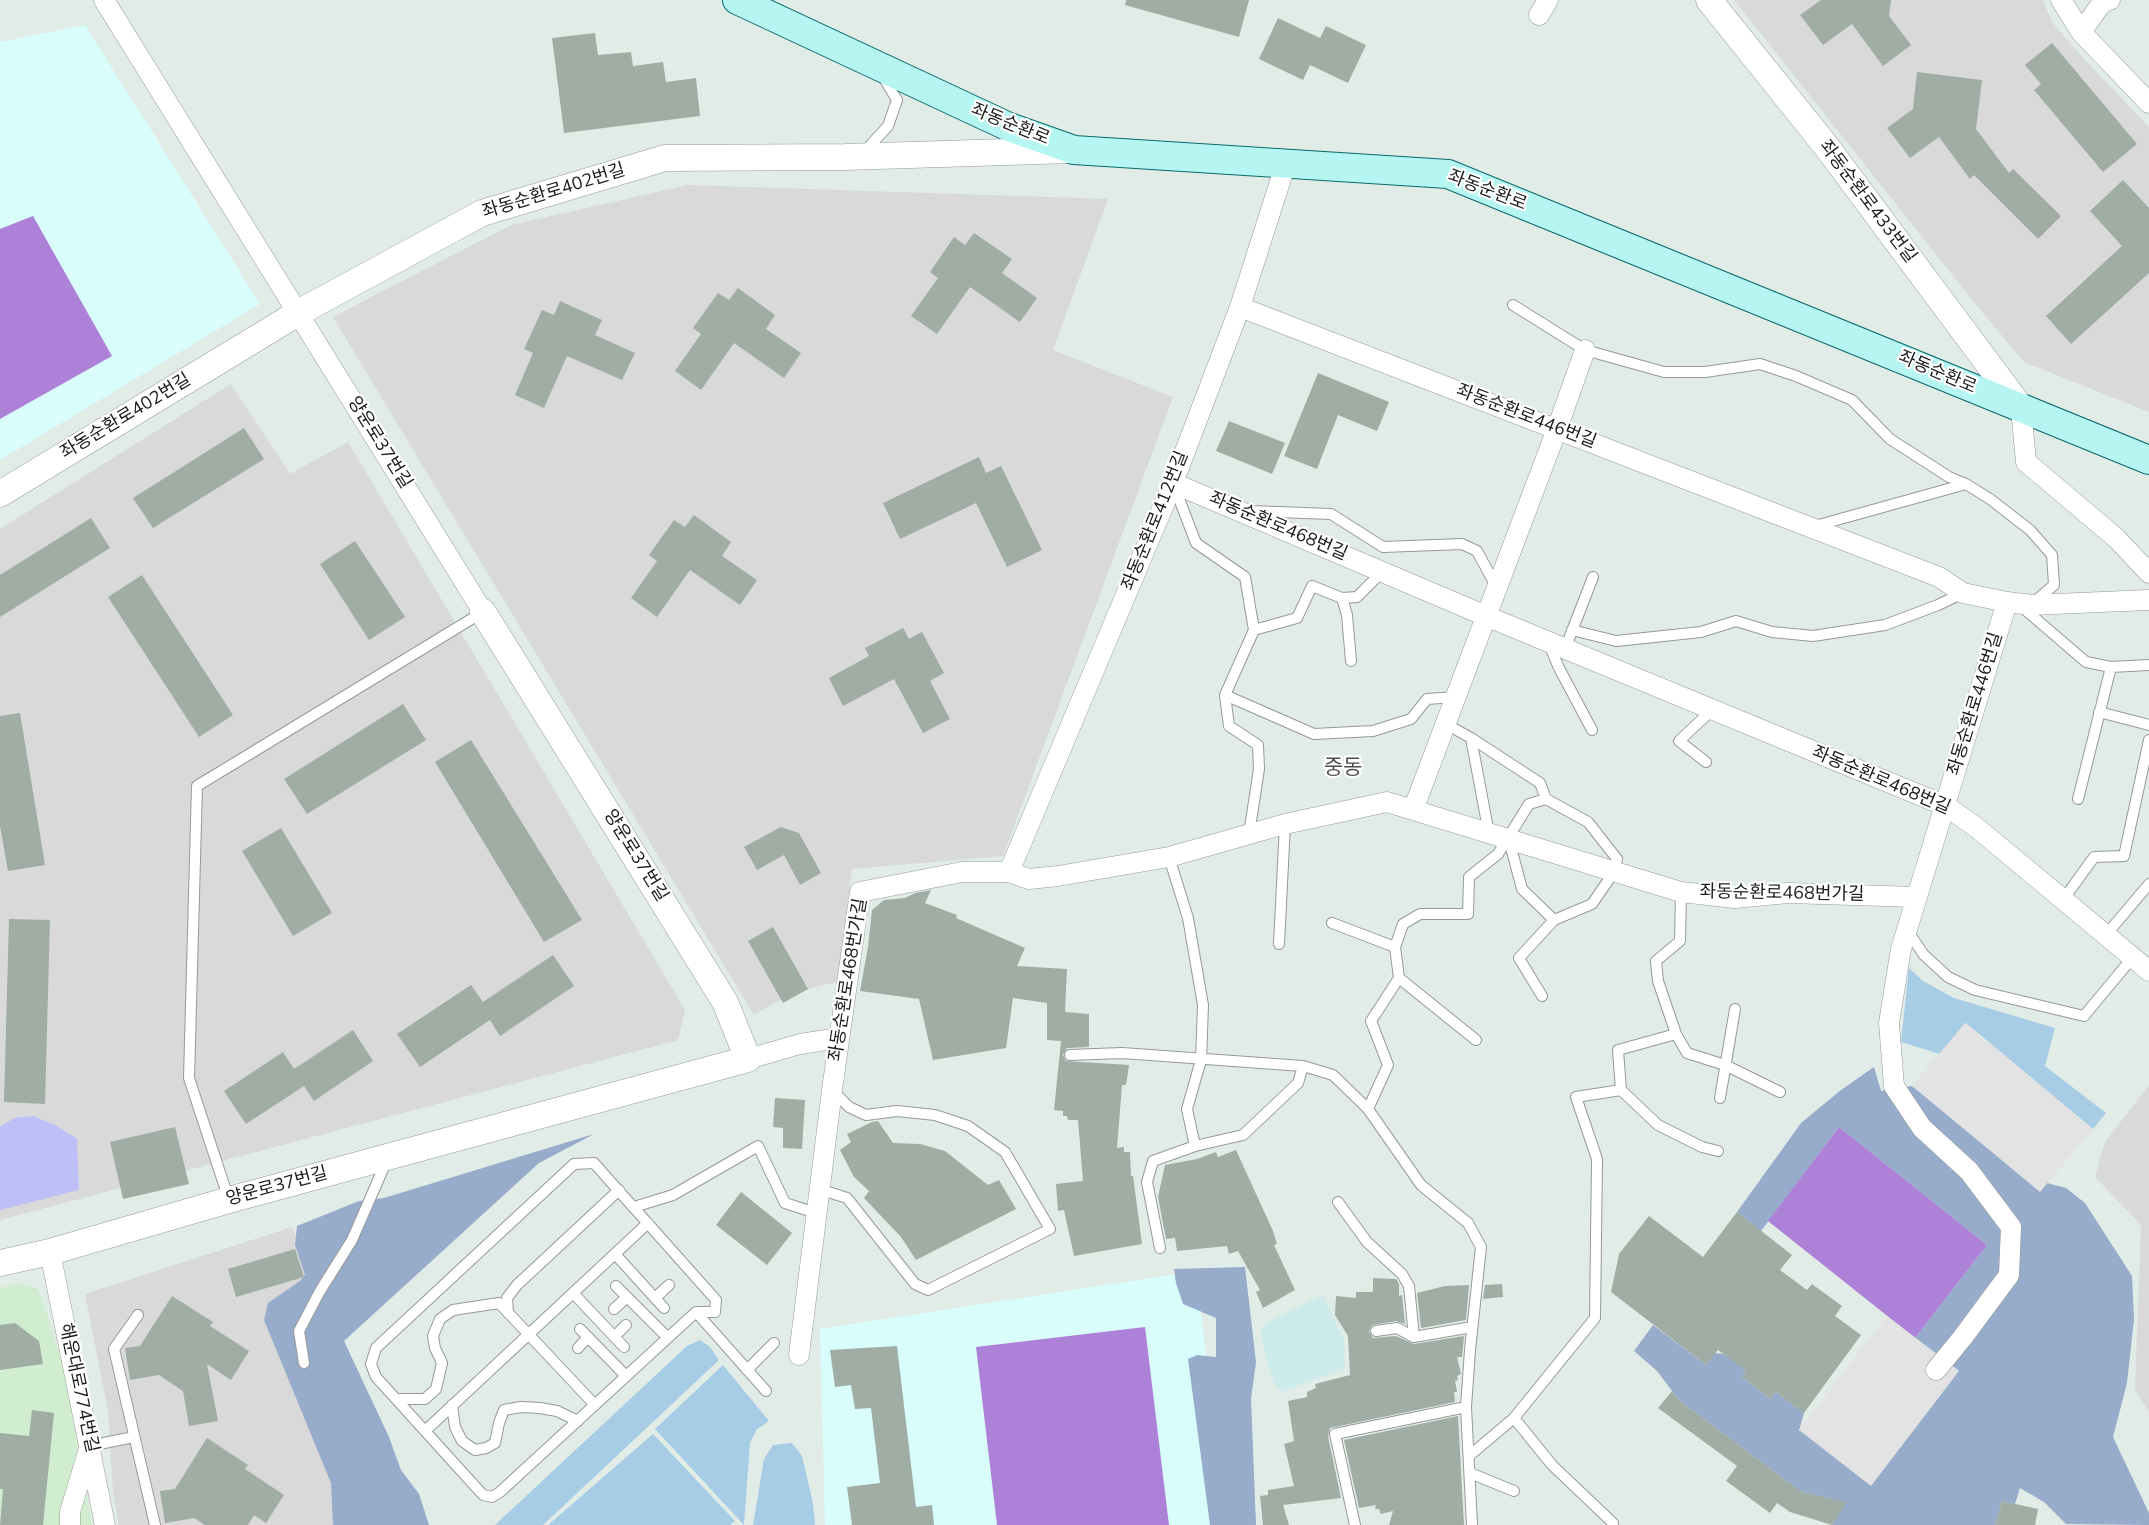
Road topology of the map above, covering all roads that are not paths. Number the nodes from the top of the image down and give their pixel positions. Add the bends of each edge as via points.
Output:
1 (104, 0) edge
2 (736, 0) edge
3 (1709, 0) edge
4 (2061, 0) edge
5 (2110, 0) edge
6 (2081, 32) junction
7 (878, 67) junction
8 (2149, 103) edge
9 (1074, 150) junction
10 (860, 156) junction
11 (1286, 163) junction
12 (1513, 305) dead end
13 (1240, 306) junction
14 (298, 313) junction
15 (1585, 350) junction
16 (2021, 408) junction
17 (1557, 429) junction
18 (2149, 460) edge
19 (1173, 483) junction
20 (1966, 484) junction
21 (0, 494) edge
22 (1238, 511) junction
23 (1812, 527) junction
24 (1382, 572) junction
25 (2149, 573) edge
26 (1593, 577) dead end
27 (1497, 588) junction
28 (1963, 593) junction
29 (1342, 598) junction
30 (2149, 600) edge
31 (2018, 603) junction
32 (483, 612) junction
33 (1486, 616) junction
34 (1254, 630) junction
35 (1572, 630) junction
36 (1557, 645) junction
37 (1351, 661) dead end
38 (2149, 665) edge
39 (2111, 668) junction
40 (1225, 695) junction
41 (1455, 697) junction
42 (1712, 710) junction
43 (2099, 712) junction
44 (1446, 724) junction
45 (2149, 725) edge
46 (1592, 730) dead end
47 (1471, 738) junction
48 (2149, 740) edge
49 (1706, 762) dead end
50 (1546, 798) junction
51 (2078, 799) dead end
52 (1946, 806) junction
53 (1413, 810) junction
54 (1286, 824) junction
55 (1249, 834) junction
56 (1489, 834) junction
57 (1509, 840) junction
58 (1169, 857) junction
59 (1009, 872) junction
60 (1614, 872) junction
61 (2149, 884) edge
62 (1681, 892) junction
63 (1917, 897) junction
64 (2063, 900) junction
65 (1554, 920) junction
66 (1332, 923) dead end
67 (1907, 929) junction
68 (2106, 935) junction
69 (1279, 944) dead end
70 (1395, 947) junction
71 (2133, 957) junction
72 (2149, 971) edge
73 (1399, 978) junction
74 (1542, 996) dead end
75 (1736, 1009) dead end
76 (1676, 1034) junction
77 (839, 1038) junction
78 (1476, 1040) dead end
79 (1070, 1055) dead end
80 (748, 1059) junction
81 (1201, 1060) junction
82 (1725, 1065) junction
83 (1303, 1066) junction
84 (832, 1090) junction
85 (1622, 1090) junction
86 (1780, 1092) dead end
87 (1720, 1098) dead end
88 (1368, 1110) junction
89 (1195, 1146) junction
90 (1718, 1151) dead end
91 (388, 1157) junction
92 (819, 1189) junction
93 (619, 1190) junction
94 (229, 1200) junction
95 (1338, 1202) dead end
96 (634, 1207) junction
97 (816, 1213) junction
98 (648, 1222) junction
99 (1160, 1248) dead end
100 (50, 1252) junction
101 (615, 1254) junction
102 (0, 1263) edge
103 (669, 1285) dead end
104 (616, 1286) dead end
105 (573, 1293) junction
106 (627, 1297) junction
107 (655, 1298) junction
108 (664, 1308) dead end
109 (614, 1310) dead end
110 (508, 1312) junction
111 (696, 1312) junction
112 (138, 1316) dead end
113 (626, 1325) dead end
114 (1472, 1327) junction
115 (580, 1329) dead end
116 (1376, 1331) dead end
117 (528, 1334) junction
118 (588, 1337) junction
119 (614, 1337) junction
120 (1414, 1337) junction
121 (668, 1338) junction
122 (774, 1343) dead end
123 (624, 1347) dead end
124 (578, 1348) dead end
125 (798, 1355) dead end
126 (304, 1363) dead end
127 (747, 1370) junction
128 (1936, 1370) dead end
129 (626, 1376) junction
130 (766, 1390) dead end
131 (396, 1399) junction
132 (453, 1405) junction
133 (595, 1405) junction
134 (1466, 1407) junction
135 (1514, 1418) junction
136 (578, 1421) junction
137 (424, 1431) junction
138 (134, 1437) junction
139 (90, 1446) junction
140 (1469, 1456) junction
141 (1470, 1473) junction
142 (1514, 1491) dead end
143 (1613, 1523) dead end
144 (70, 1525) edge
145 (105, 1525) edge
146 (155, 1525) edge
147 (1355, 1525) edge
148 (1472, 1525) edge

1 - 14 street, 양운로37번길
2 - 7 main road, 좌동순환로
3 - 16 street, 좌동순환로433번길 via 1826,146
4 - 6 street
5 - 6 street via 2105,1
6 - 8 street
7 - 9 main road, 좌동순환로 via 1009,127
7 - 10 lane via 897,100 888,126
9 - 10 street, 좌동순환로402번길
9 - 11 main road, 좌동순환로
10 - 14 street, 좌동순환로402번길 via 665,158 482,213
11 - 13 street, 좌동순환로412번길
11 - 16 main road, 좌동순환로 via 1448,174
12 - 15 lane
13 - 17 street, 좌동순환로446번길
13 - 19 street, 좌동순환로412번길
14 - 21 street, 좌동순환로402번길
14 - 32 street, 양운로37번길
15 - 17 street
15 - 20 lane via 1664,372 1705,372 1760,364 1796,376 1852,400 1890,439
16 - 18 main road, 좌동순환로
16 - 25 street via 2026,462 2116,538
17 - 23 street, 좌동순환로446번길
17 - 27 street
19 - 22 street, 좌동순환로468번길
19 - 34 lane via 1196,543 1245,577
19 - 59 street, 좌동순환로412번길
20 - 23 lane
20 - 31 lane via 2030,530 2052,555 2054,585
22 - 24 street, 좌동순환로468번길
22 - 27 lane via 1331,514 1383,547 1461,544 1477,551
23 - 28 street, 좌동순환로446번길 via 1940,577
24 - 29 lane via 1357,597
24 - 33 street, 좌동순환로468번길
26 - 35 lane
27 - 33 street
28 - 31 street, 좌동순환로446번길
28 - 35 lane via 1885,625 1813,636 1772,632 1736,621 1701,632 1616,641
29 - 34 lane via 1312,586 1297,618
29 - 37 lane
30 - 31 street, 좌동순환로446번길
31 - 39 lane, 좌동순환로446번길 via 2086,662
31 - 52 street, 좌동순환로446번길
32 - 80 street, 양운로37번길 via 725,1002
32 - 94 lane via 197,786 189,1078
33 - 36 street, 좌동순환로468번길
33 - 41 street
34 - 40 lane
35 - 36 lane
36 - 42 street, 좌동순환로468번길
36 - 46 lane
38 - 39 lane
39 - 43 lane
40 - 41 lane via 1314,734 1373,731 1411,719 1427,699
40 - 55 lane via 1229,726 1258,745 1259,769
41 - 44 street
42 - 49 lane via 1679,741
42 - 52 street, 좌동순환로468번길
43 - 45 lane
43 - 51 lane
44 - 47 lane
44 - 53 street
47 - 50 lane via 1540,783
47 - 56 lane
48 - 64 lane via 2124,856 2094,857
50 - 57 lane via 1529,804
50 - 60 lane via 1588,822 1617,859
52 - 63 street
52 - 64 street, 좌동순환로468번길
53 - 54 street, 좌동순환로468번가길 via 1387,802
53 - 56 street, 좌동순환로468번가길
54 - 55 street, 좌동순환로468번가길
54 - 69 lane
55 - 58 street, 좌동순환로468번가길
56 - 57 street, 좌동순환로468번가길
57 - 60 street, 좌동순환로468번가길
57 - 65 lane via 1522,889
57 - 70 lane via 1469,877 1467,914 1420,914 1403,924
58 - 59 street, 좌동순환로468번가길 via 1029,879
58 - 81 lane via 1188,918 1203,1005
59 - 77 street, 좌동순환로468번가길 via 963,872 860,892
60 - 62 street, 좌동순환로468번가길
60 - 65 lane via 1592,904
61 - 68 lane
62 - 63 street, 좌동순환로468번가길 via 1736,898 1788,893
62 - 76 lane via 1680,941 1656,961 1658,981
63 - 67 street
64 - 68 street, 좌동순환로468번길
65 - 74 lane via 1519,958
66 - 70 lane
67 - 71 lane via 1924,955 1948,977 1975,990 2084,1016
67 - 128 street via 1889,1023 1894,1086 1922,1128 1969,1171 2011,1227 2009,1275
68 - 71 street, 좌동순환로468번길
70 - 73 lane
71 - 72 street, 좌동순환로468번길
73 - 78 lane
73 - 88 lane via 1371,1021 1388,1065
75 - 82 lane
76 - 82 lane via 1688,1053
76 - 85 lane via 1618,1050
77 - 80 street
77 - 84 street, 좌동순환로468번가길
79 - 81 lane via 1122,1053
80 - 91 street, 양운로37번길
81 - 83 lane
81 - 89 lane via 1187,1109
82 - 86 lane
82 - 87 lane
83 - 88 lane via 1333,1075
83 - 89 lane via 1298,1083 1243,1135
84 - 92 street, 좌동순환로468번가길
84 - 92 lane via 849,1107 866,1115 897,1111 935,1115 968,1126 1005,1152 1050,1229 928,1290 915,1284 847,1198
85 - 90 lane via 1658,1125
85 - 135 lane via 1576,1097 1597,1159 1595,1318
88 - 114 lane via 1421,1185 1468,1223 1481,1246
89 - 99 lane via 1153,1161 1147,1182
91 - 94 street, 양운로37번길
91 - 126 lane via 352,1240 299,1331
92 - 97 street, 좌동순환로468번가길
93 - 96 lane
93 - 110 lane via 517,1285 507,1298
93 - 131 lane via 594,1163 574,1164 384,1340 376,1348 371,1364 376,1377
94 - 100 street, 양운로37번길
95 - 120 lane via 1367,1242 1402,1274 1409,1286
96 - 97 lane via 673,1195 758,1146 785,1203
96 - 98 lane
97 - 125 street, 좌동순환로468번가길
98 - 101 lane
98 - 111 lane via 716,1299 715,1312
100 - 102 street, 양운로37번길
100 - 139 street, 해운대로774번길
101 - 105 lane
101 - 107 lane
103 - 107 lane
104 - 106 lane
105 - 117 lane
105 - 119 lane
106 - 109 lane
106 - 121 lane
107 - 108 lane
110 - 117 lane
110 - 131 lane via 499,1303 453,1310 440,1319 433,1336 442,1364 436,1389 425,1399
111 - 121 lane
111 - 127 lane
112 - 138 lane via 114,1349
113 - 119 lane
114 - 120 lane
114 - 134 lane
115 - 118 lane
116 - 120 lane via 1397,1328
117 - 132 lane
117 - 133 lane
118 - 124 lane
118 - 129 lane
119 - 123 lane
121 - 129 lane
122 - 127 lane
127 - 130 lane
129 - 133 lane
131 - 137 lane
132 - 136 lane via 454,1427 462,1441 476,1450 495,1443 504,1410 540,1408
132 - 137 lane
133 - 136 lane
134 - 140 lane
134 - 147 lane via 1335,1434
135 - 140 lane
135 - 143 lane via 1552,1464
136 - 137 lane via 492,1497 483,1496
138 - 139 lane
138 - 146 lane
139 - 144 street via 70,1512
139 - 145 street, 해운대로774번길
140 - 141 lane
141 - 142 lane
141 - 148 lane

